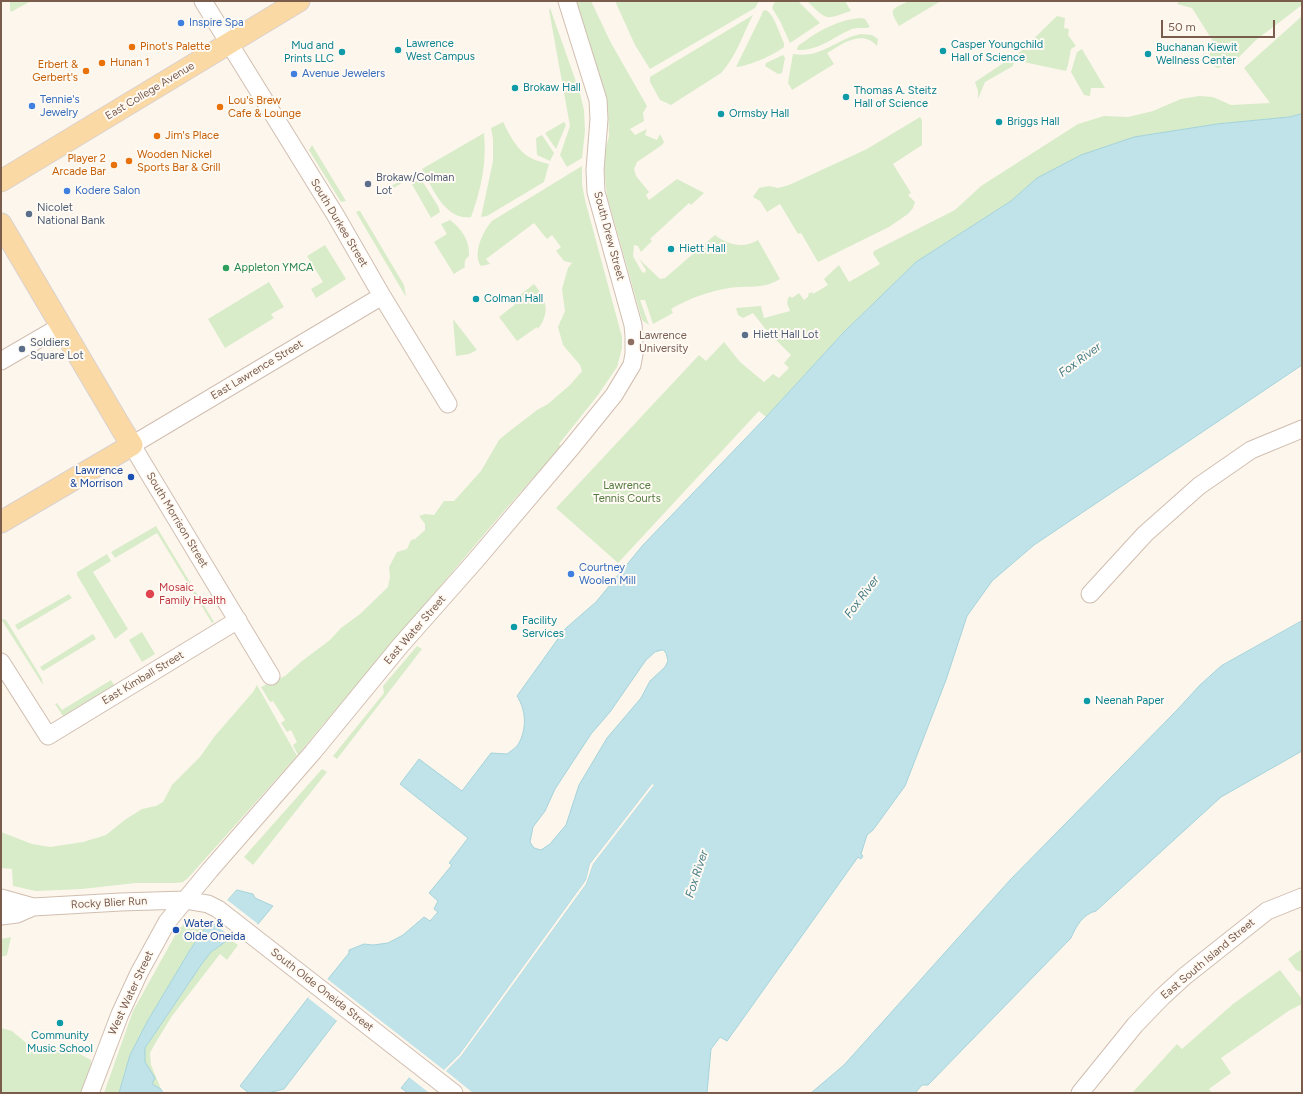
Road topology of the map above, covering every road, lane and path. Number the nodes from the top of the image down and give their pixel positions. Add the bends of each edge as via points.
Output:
1 (203, 1) edge
2 (299, 1) edge
3 (567, 1) edge
4 (229, 44) junction
5 (1, 181) edge
6 (1, 224) edge
7 (382, 296) junction
8 (62, 326) junction
9 (634, 354) joint
10 (1, 361) edge
11 (448, 404) dead end
12 (1302, 429) edge
13 (132, 444) junction
14 (1, 522) edge
15 (1090, 594) dead end
16 (238, 620) junction
17 (1, 662) edge
18 (271, 676) dead end
19 (1302, 897) edge
20 (1, 898) edge
21 (185, 900) junction
22 (33, 907) junction
23 (1, 916) edge
24 (90, 1093) edge
25 (454, 1093) edge
26 (1080, 1093) edge

1 - 4 street, South Durkee Street
2 - 4 main road, East College Avenue
3 - 9 street, South Drew Street via 598,100 600,119 595,170 596,192 633,325
4 - 5 main road, East College Avenue
4 - 7 street, South Durkee Street via 336,216
6 - 8 main road
7 - 11 street, South Durkee Street
7 - 13 street, East Lawrence Street
8 - 10 street
8 - 13 main road
9 - 21 street, East Water Street via 632,365 621,384 571,448
12 - 15 street via 1251,450 1199,486 1145,534
13 - 14 main road, East Lawrence Street
13 - 16 street, South Morrison Street
16 - 17 street, East Kimball Street via 48,736
16 - 18 street, South Morrison Street
19 - 26 street, East South Island Street via 1267,912 1185,976 1135,1025
20 - 22 street, Rocky Blier Run
21 - 22 street, Rocky Blier Run
21 - 24 street, West Water Street via 167,922 139,973 120,1014
21 - 25 street, South Olde Oneida Street via 208,904 218,909
22 - 23 street, Rocky Blier Run via 17,914

